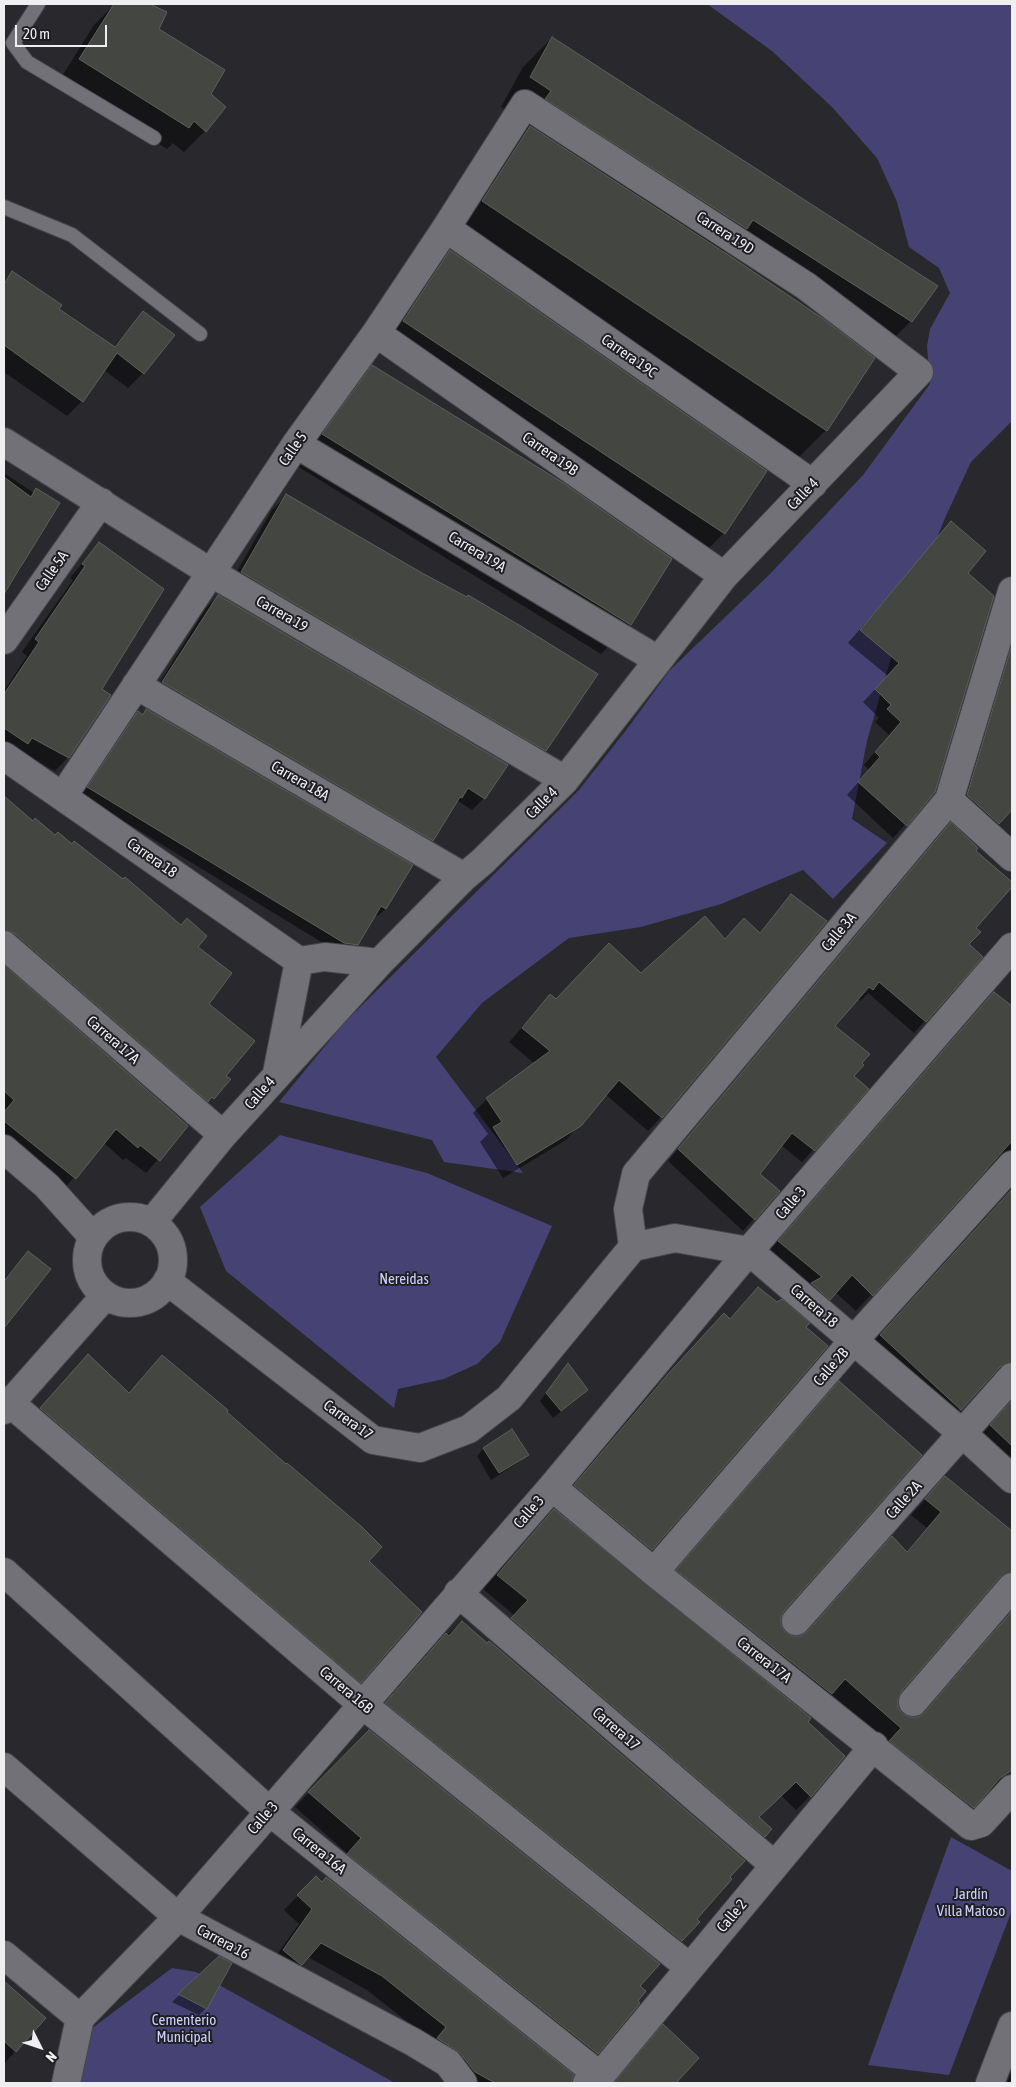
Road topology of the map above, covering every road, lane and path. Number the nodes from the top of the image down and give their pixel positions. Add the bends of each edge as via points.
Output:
1 (38, 4) edge
2 (525, 104) joint
3 (154, 138) dead end
4 (4, 207) edge
5 (446, 228) junction
6 (376, 333) junction
7 (200, 334) dead end
8 (919, 372) joint
9 (4, 442) edge
10 (296, 444) junction
11 (813, 484) junction
12 (101, 502) junction
13 (210, 572) junction
14 (724, 576) junction
15 (1012, 591) edge
16 (4, 640) edge
17 (658, 660) junction
18 (136, 685) junction
19 (4, 756) edge
20 (565, 780) junction
21 (63, 796) junction
22 (949, 800) junction
23 (1012, 857) edge
24 (464, 877) junction
25 (4, 945) edge
26 (1012, 947) edge
27 (299, 961) junction
28 (379, 962) junction
29 (278, 1073) junction
30 (223, 1135) junction
31 (4, 1149) edge
32 (1012, 1165) edge
33 (152, 1222) junction
34 (93, 1237) junction
35 (633, 1247) junction
36 (749, 1251) junction
37 (168, 1281) junction
38 (105, 1296) junction
39 (854, 1340) junction
40 (1012, 1377) edge
41 (7, 1407) edge
42 (964, 1434) junction
43 (1012, 1479) edge
44 (552, 1487) junction
45 (4, 1572) edge
46 (654, 1572) junction
47 (1012, 1587) edge
48 (458, 1593) junction
49 (796, 1621) dead end
50 (913, 1702) dead end
51 (362, 1704) junction
52 (874, 1746) junction
53 (4, 1768) edge
54 (1012, 1789) edge
55 (269, 1811) junction
56 (774, 1865) junction
57 (178, 1917) junction
58 (4, 1955) edge
59 (689, 1967) junction
60 (80, 2018) junction
61 (1012, 2026) edge
62 (594, 2079) edge
63 (66, 2083) edge
64 (463, 2083) edge
65 (990, 2083) edge

1 - 3 lane via 13,43 27,62
2 - 5 street, Calle 5
2 - 8 street, Carrera 19D via 806,286
4 - 7 lane via 72,235
5 - 6 street, Calle 5
5 - 11 street, Carrera 19C
6 - 10 street, Calle 5
6 - 14 street, Carrera 19B
8 - 11 street, Calle 4
9 - 12 street, Carrera 19
10 - 13 street, Calle 5
10 - 17 street, Carrera 19A
11 - 14 street, Calle 4
12 - 13 street, Carrera 19
12 - 16 street, Calle 5A
13 - 18 street, Calle 5
13 - 20 street, Carrera 19
14 - 17 street, Calle 4
15 - 22 street, Calle 3A
17 - 20 street, Calle 4
18 - 21 street, Calle 5
18 - 24 street, Carrera 18A
19 - 21 street, Carrera 18
20 - 24 street, Calle 4
21 - 27 street, Carrera 18
22 - 23 street
22 - 35 street, Calle 3A via 636,1174 628,1209
24 - 28 street, Calle 4
25 - 30 street, Carrera 17A
26 - 36 street, Calle 3
27 - 28 street via 326,956
27 - 29 street
28 - 29 street, Calle 4
29 - 30 street, Calle 4
30 - 33 street, Calle 4
31 - 34 street via 47,1186
32 - 39 street, Calle 2B
33 - 34 street via 128,1216 116,1219 104,1225
33 - 37 street via 170,1242 173,1255
34 - 38 street via 87,1252 87,1269
35 - 36 street via 675,1238
35 - 37 street, Carrera 17 via 509,1398 469,1428 420,1448 373,1440
36 - 39 street, Carrera 18
36 - 44 street, Calle 3
37 - 38 street via 154,1296 134,1303
38 - 41 street
39 - 42 street, Carrera 18
39 - 46 street, Calle 2B
40 - 42 street, Calle 2A
41 - 51 street, Carrera 16B
42 - 43 street, Carrera 18
42 - 49 street, Calle 2A
44 - 46 street, Carrera 17A
44 - 48 street, Calle 3
45 - 55 street, Carrera 16A
46 - 52 street, Carrera 17A
47 - 50 street
48 - 51 street, Calle 3
48 - 56 street, Carrera 17
51 - 55 street, Calle 3
51 - 59 street, Carrera 16B
52 - 54 street, Carrera 17A via 971,1826 981,1823
52 - 56 street, Calle 2
53 - 57 street, Carrera 16
55 - 57 street, Calle 3
55 - 62 street, Carrera 16A
56 - 59 street, Calle 2
57 - 60 street, Calle 3
57 - 64 street, Carrera 16 via 412,2042 448,2063
58 - 60 street
59 - 62 street, Calle 2
60 - 63 street
61 - 65 street

